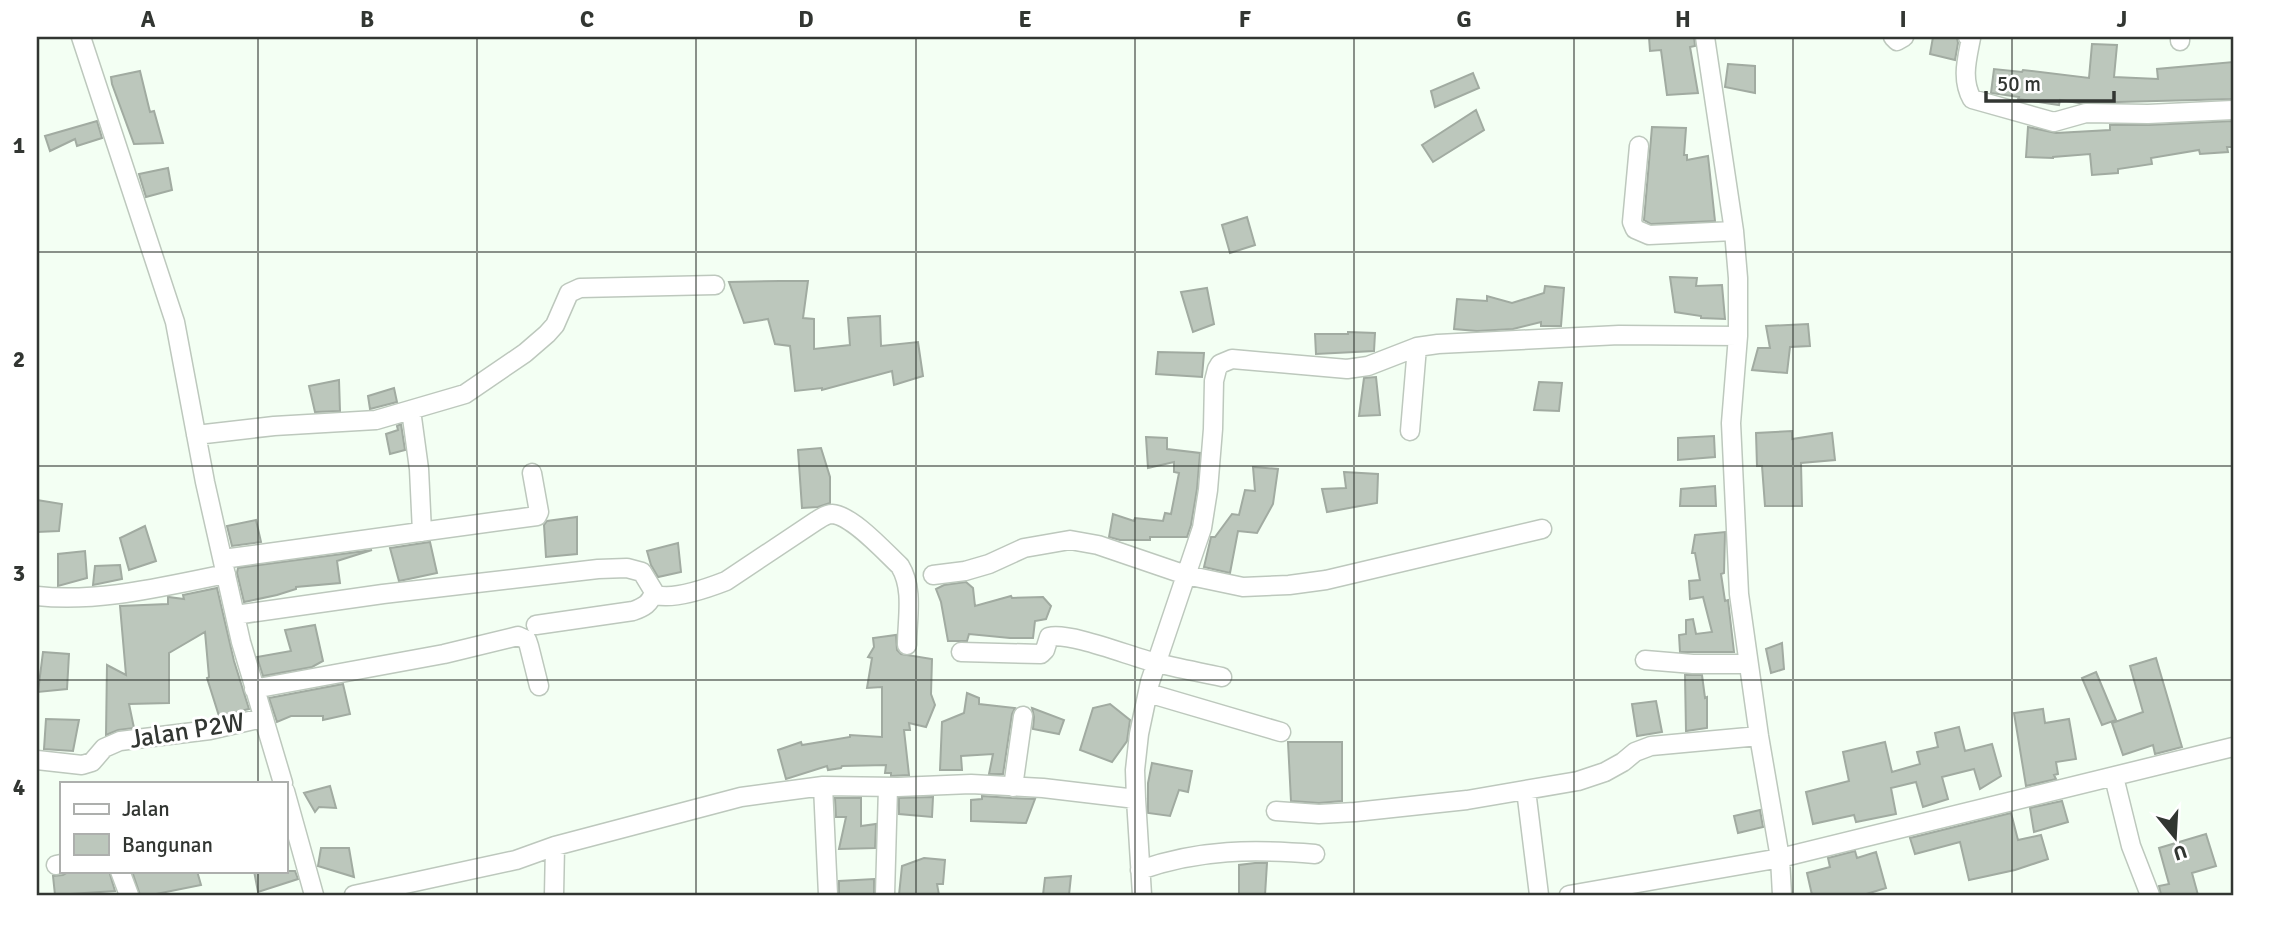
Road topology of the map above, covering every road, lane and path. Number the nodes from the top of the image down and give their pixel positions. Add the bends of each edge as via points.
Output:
1 (81, 37) edge
2 (1705, 37) edge
3 (1893, 37) edge
4 (1904, 37) edge
5 (1968, 37) edge
6 (2233, 110) edge
7 (1639, 146) dead end
8 (1734, 231) junction
9 (715, 285) dead end
10 (1738, 336) junction
11 (1417, 347) junction
12 (411, 410) junction
13 (1410, 431) dead end
14 (197, 435) junction
15 (532, 473) dead end
16 (1542, 529) dead end
17 (422, 532) junction
18 (224, 566) junction
19 (933, 575) dead end
20 (1186, 575) junction
21 (654, 592) junction
22 (37, 596) edge
23 (235, 615) junction
24 (536, 625) dead end
25 (906, 645) dead end
26 (961, 652) dead end
27 (1645, 660) dead end
28 (1156, 663) junction
29 (1748, 664) junction
30 (1222, 677) dead end
31 (539, 686) dead end
32 (254, 689) junction
33 (1148, 693) junction
34 (1023, 716) dead end
35 (263, 718) junction
36 (1281, 732) dead end
37 (1759, 736) junction
38 (2233, 747) edge
39 (37, 760) edge
40 (2114, 777) junction
41 (283, 782) edge
42 (823, 786) junction
43 (888, 787) junction
44 (1013, 787) junction
45 (1526, 790) junction
46 (287, 798) edge
47 (1136, 799) junction
48 (1276, 811) dead end
49 (555, 846) junction
50 (1315, 854) dead end
51 (1780, 858) junction
52 (1140, 870) junction
53 (120, 872) edge
54 (129, 895) edge
55 (314, 895) edge
56 (354, 895) edge
57 (554, 895) edge
58 (828, 895) edge
59 (885, 895) edge
60 (1142, 895) edge
61 (1539, 895) edge
62 (1569, 895) edge
63 (1782, 895) edge
64 (2150, 895) edge

1 - 14 street via 175,322
2 - 8 street
3 - 4 street via 1896,41
5 - 6 street via 1965,72 1972,99 2046,121 2086,114
7 - 8 street via 1635,229 1649,234
8 - 10 street
9 - 12 street via 573,290 555,325 525,353 465,394
10 - 11 street via 1619,335
10 - 29 street via 1731,423
11 - 13 street
11 - 20 street via 1347,369 1232,359 1220,364 1214,381 1204,515
12 - 14 street via 363,422
12 - 17 street
14 - 18 street
15 - 17 street via 538,515
16 - 20 street via 1289,585 1242,587
17 - 18 street
18 - 22 street via 148,589 80,597
18 - 23 street
19 - 20 street via 965,571 1024,548 1070,540
20 - 28 street
21 - 23 street via 636,569 598,569
21 - 24 street via 651,601 632,611
21 - 25 street via 666,597 726,581 833,514 850,521 900,566 908,587
23 - 32 street
26 - 28 street via 1041,654 1049,636 1054,635
27 - 29 street
28 - 30 street
28 - 33 street
29 - 37 street
31 - 32 street via 527,640 518,636
32 - 35 street
33 - 36 street
33 - 47 street via 1139,734
34 - 44 street
35 - 39 street, Jalan P2W via 120,741 82,765
35 - 41 street
37 - 45 street via 1642,748 1605,772
37 - 51 street
38 - 40 street
40 - 51 street
40 - 64 street via 2131,846
42 - 43 street
42 - 49 street via 741,797
42 - 58 street
43 - 44 street
43 - 59 street
44 - 47 street
45 - 48 street via 1354,812
45 - 61 street
46 - 55 street
47 - 52 street
49 - 56 street via 516,860
49 - 57 street
50 - 52 street via 1225,851
51 - 62 street
51 - 63 street
52 - 60 street
53 - 54 street

